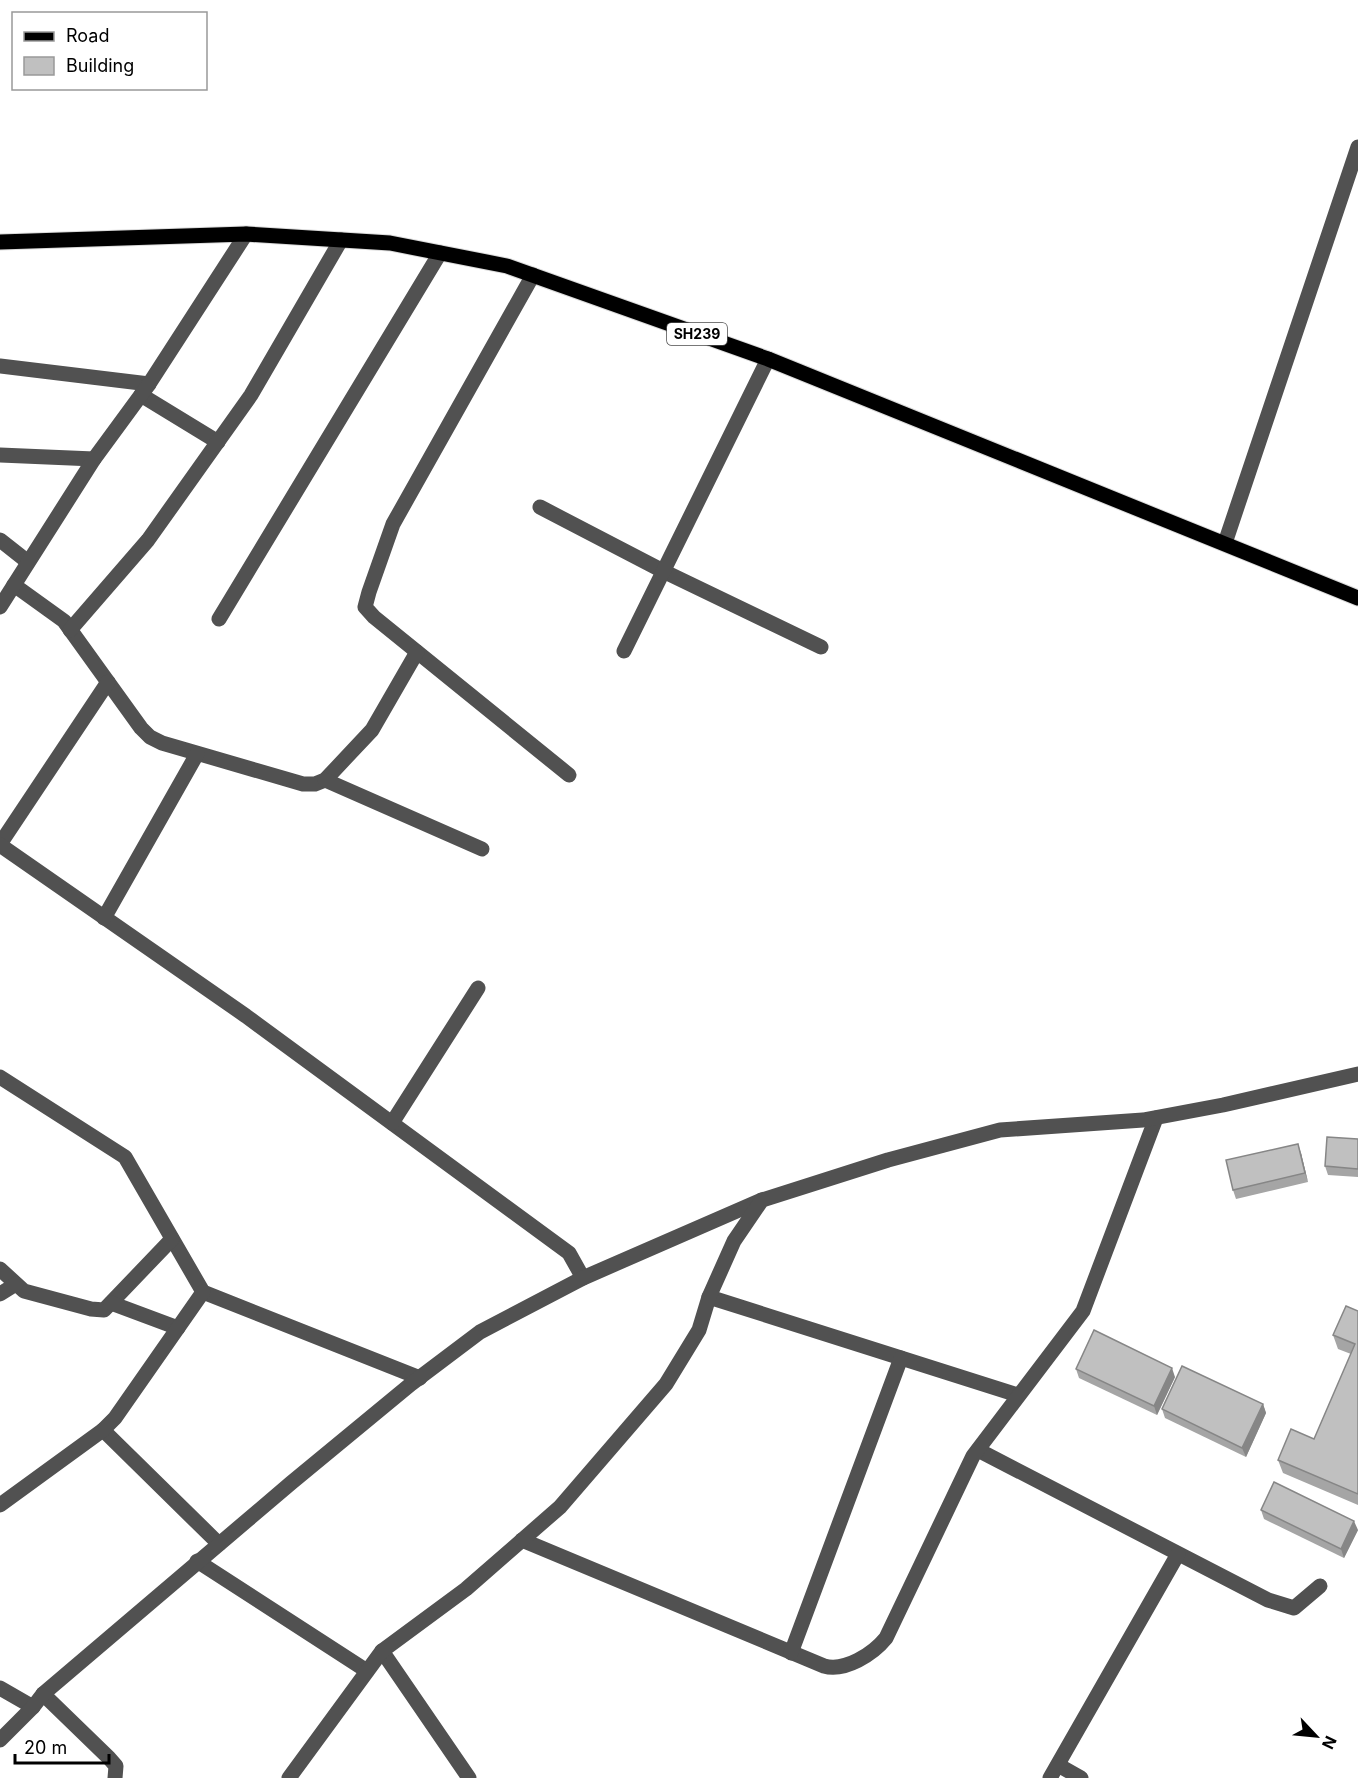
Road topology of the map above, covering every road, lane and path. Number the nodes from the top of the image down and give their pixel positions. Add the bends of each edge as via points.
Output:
1 (1358, 147) edge
2 (246, 234) junction
3 (341, 240) junction
4 (0, 242) edge
5 (440, 253) junction
6 (533, 275) junction
7 (768, 359) junction
8 (0, 366) edge
9 (145, 389) junction
10 (218, 442) junction
11 (0, 455) edge
12 (94, 459) junction
13 (540, 507) dead end
14 (0, 540) edge
15 (1225, 543) junction
16 (28, 562) junction
17 (663, 571) junction
18 (14, 585) junction
19 (1358, 598) edge
20 (0, 607) edge
21 (219, 619) dead end
22 (70, 630) junction
23 (821, 647) dead end
24 (624, 651) dead end
25 (417, 652) junction
26 (108, 682) junction
27 (197, 753) junction
28 (569, 775) dead end
29 (325, 780) junction
30 (0, 844) edge
31 (482, 849) dead end
32 (104, 918) junction
33 (478, 988) dead end
34 (1358, 1074) edge
35 (0, 1077) edge
36 (1156, 1118) junction
37 (392, 1123) junction
38 (762, 1200) junction
39 (172, 1239) junction
40 (0, 1269) edge
41 (583, 1278) junction
42 (16, 1284) junction
43 (203, 1292) junction
44 (0, 1294) edge
45 (709, 1297) junction
46 (111, 1304) junction
47 (178, 1328) junction
48 (901, 1358) junction
49 (420, 1378) junction
50 (1018, 1395) junction
51 (103, 1430) junction
52 (978, 1450) junction
53 (0, 1505) edge
54 (522, 1540) junction
55 (219, 1544) junction
56 (1179, 1554) junction
57 (197, 1561) junction
58 (1320, 1586) dead end
59 (382, 1651) junction
60 (792, 1653) junction
61 (367, 1671) junction
62 (0, 1688) edge
63 (43, 1694) junction
64 (33, 1707) junction
65 (0, 1740) edge
66 (1054, 1771) edge
67 (116, 1778) edge
68 (289, 1778) edge
69 (469, 1778) edge
70 (1081, 1778) edge

1 - 15 street
2 - 3 main road, SH239
2 - 4 main road, SH239
2 - 9 street
3 - 5 main road, SH239 via 390,243
3 - 10 street via 258,386
5 - 6 main road, SH239
5 - 21 street
6 - 7 main road, SH239
6 - 25 street via 393,524 369,592 365,607
7 - 15 main road, SH239
7 - 17 street
8 - 9 street
9 - 10 street
9 - 12 street
10 - 22 street via 148,540
11 - 12 street
12 - 16 street
13 - 17 street
14 - 16 street
15 - 19 main road, SH239
16 - 18 street
17 - 23 street
17 - 24 street
18 - 20 street
18 - 22 street
22 - 26 street
25 - 28 street
25 - 29 street via 372,730
26 - 27 street via 150,738
26 - 30 street
27 - 29 street via 303,784
27 - 32 street
29 - 31 street
30 - 32 street
32 - 37 street
33 - 37 street
34 - 36 street
35 - 39 street via 124,1157
36 - 38 street via 1000,1130
36 - 50 street via 1083,1311
37 - 41 street via 569,1253
38 - 41 street
38 - 45 street via 734,1241
39 - 43 street
39 - 46 street
40 - 42 street
41 - 49 street via 480,1332
42 - 44 street
42 - 46 street via 24,1291 92,1309 104,1310
43 - 47 street
43 - 49 street
45 - 48 street
45 - 54 street via 699,1330 666,1384 560,1507
46 - 47 street
47 - 51 street via 125,1406
48 - 50 street
48 - 60 street
49 - 55 street
50 - 52 street
51 - 53 street
51 - 55 street
52 - 56 street
52 - 60 street via 881,1645 833,1669
54 - 59 street via 466,1589
54 - 60 street
55 - 57 street
56 - 58 street via 1268,1600 1294,1608
56 - 66 street
57 - 61 street
57 - 63 street
59 - 61 street
59 - 69 street
61 - 68 street
62 - 64 street
63 - 64 street
63 - 67 street via 116,1766
64 - 65 street
66 - 70 street

